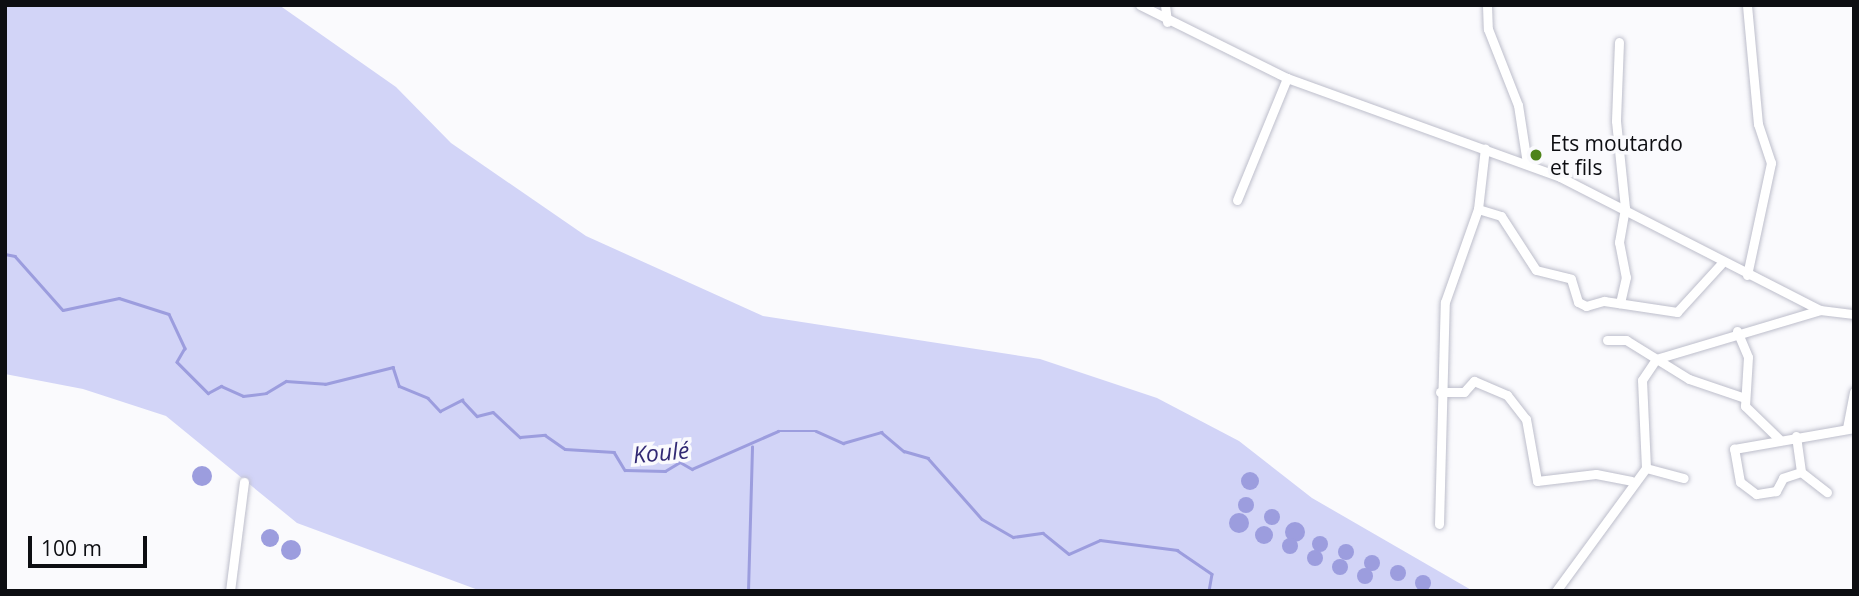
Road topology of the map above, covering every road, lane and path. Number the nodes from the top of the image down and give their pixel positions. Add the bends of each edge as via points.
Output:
1 (1140, 5) edge
2 (1165, 5) edge
3 (1487, 5) edge
4 (1747, 5) edge
5 (1167, 22) junction
6 (1619, 42) dead end
7 (1287, 78) junction
8 (1485, 148) junction
9 (1527, 163) junction
10 (1237, 200) dead end
11 (1625, 208) junction
12 (1478, 209) junction
13 (1721, 264) junction
14 (1746, 275) junction
15 (1620, 303) junction
16 (1820, 310) junction
17 (1854, 314) edge
18 (1737, 331) junction
19 (1607, 340) dead end
20 (1656, 359) junction
21 (1440, 392) junction
22 (1854, 392) edge
23 (1745, 398) junction
24 (1850, 428) edge
25 (1796, 436) junction
26 (1779, 439) junction
27 (1646, 468) junction
28 (1801, 472) junction
29 (1684, 478) dead end
30 (1631, 481) junction
31 (244, 482) dead end
32 (1827, 492) dead end
33 (1438, 524) dead end
34 (230, 591) edge
35 (1556, 591) edge

1 - 5 street
2 - 5 street
3 - 9 street via 1488,29 1518,105
4 - 14 street via 1758,124 1771,163
5 - 7 street
6 - 11 street via 1616,121
7 - 8 street
7 - 10 street
8 - 9 street
8 - 12 street
9 - 11 street
11 - 13 street
11 - 15 street via 1619,243 1626,277
12 - 15 street via 1508,224 1536,271 1571,279 1578,302
12 - 21 street via 1446,302
13 - 14 street
13 - 15 street via 1677,312
14 - 16 street
16 - 17 street
16 - 18 street
18 - 20 street
18 - 23 street via 1748,357
19 - 20 street via 1626,340
20 - 23 street
20 - 27 street via 1642,380
21 - 30 street via 1464,392 1475,381 1507,395 1526,419 1537,481 1596,474
21 - 33 street via 1445,449
22 - 24 street
23 - 26 street via 1752,415
24 - 25 street
25 - 26 street
25 - 28 street
26 - 28 street via 1734,449 1740,482 1763,495
27 - 29 street
27 - 30 street
28 - 32 street
30 - 35 street
31 - 34 street

